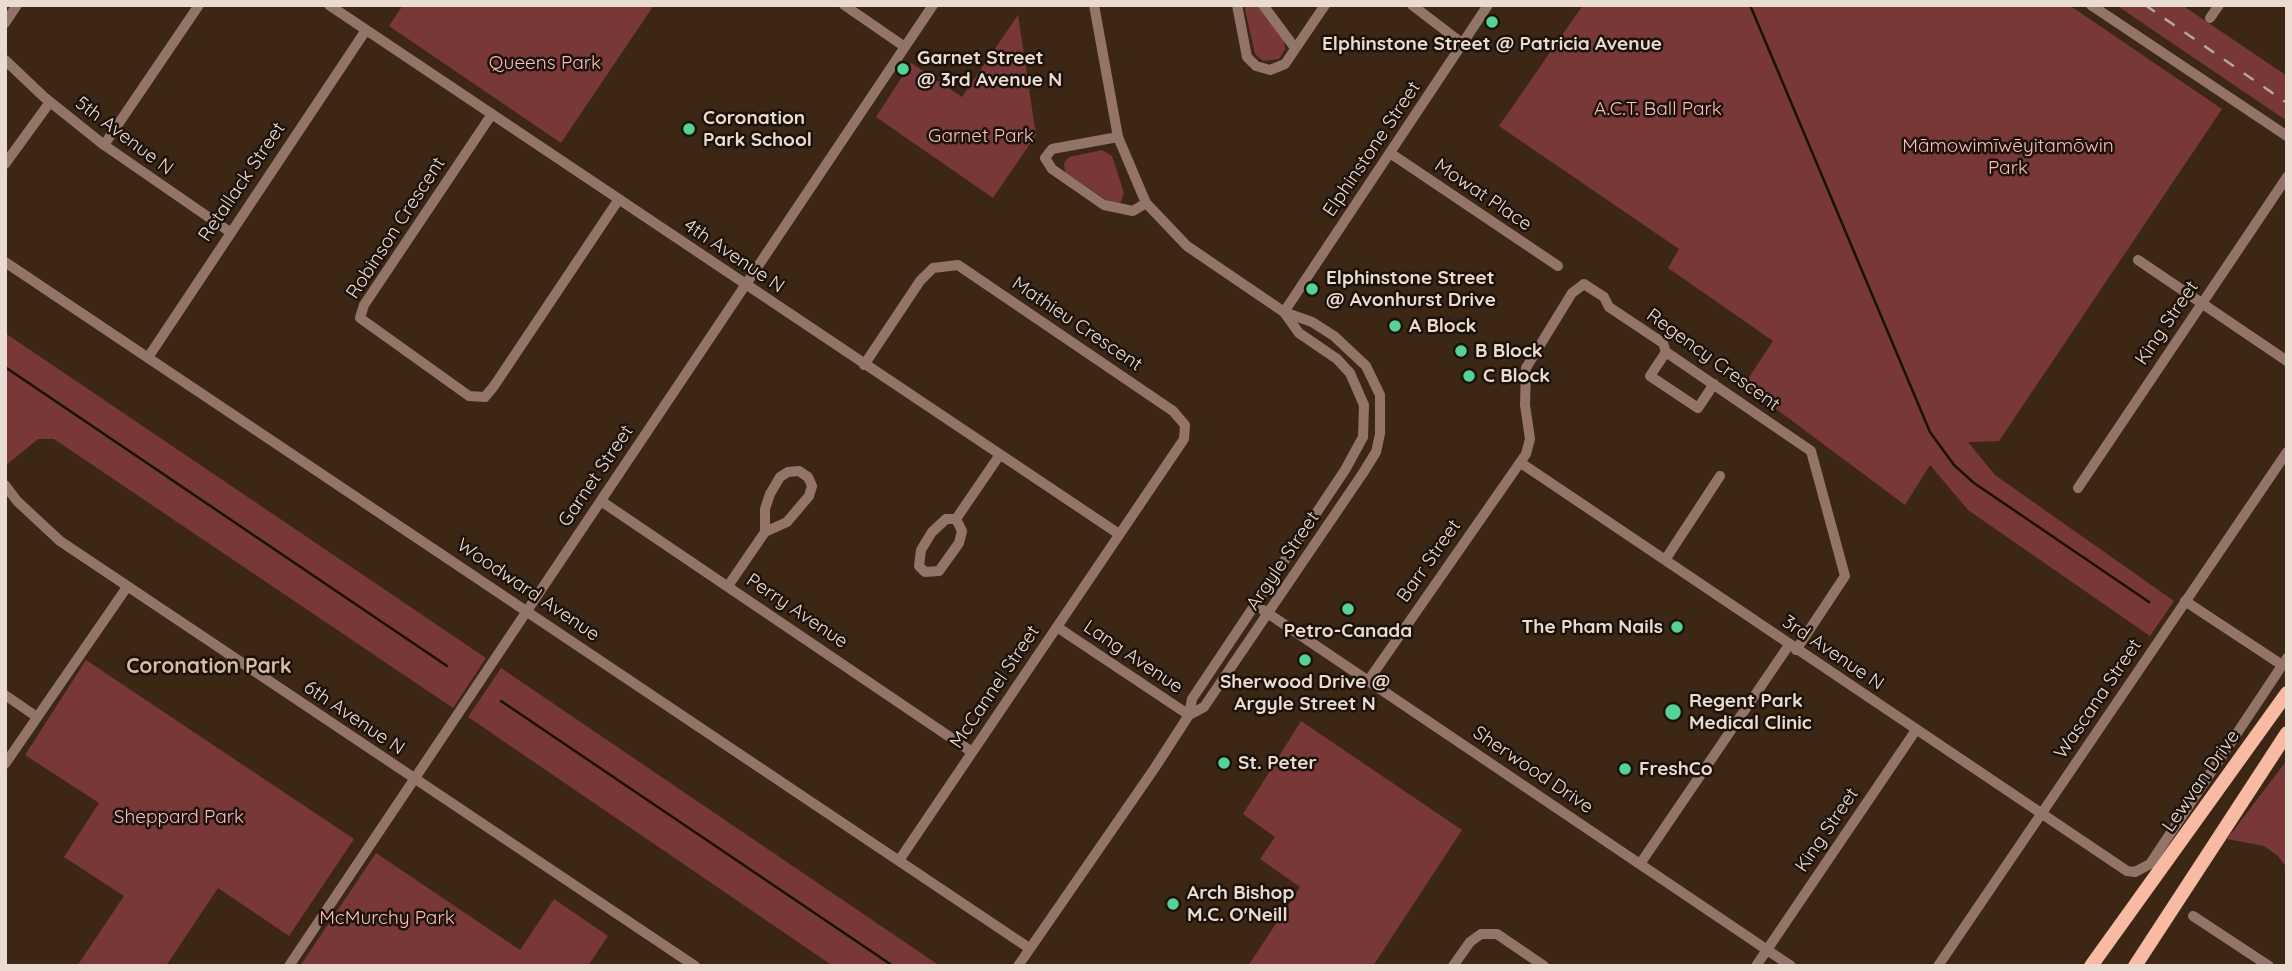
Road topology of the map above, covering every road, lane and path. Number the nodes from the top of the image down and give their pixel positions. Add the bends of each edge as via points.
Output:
1 (17, 5) edge
2 (199, 5) edge
3 (329, 5) edge
4 (845, 5) edge
5 (933, 5) edge
6 (1094, 5) edge
7 (1237, 5) edge
8 (1263, 5) edge
9 (1325, 5) edge
10 (1412, 5) edge
11 (1488, 5) edge
12 (2091, 5) edge
13 (2219, 5) edge
14 (2210, 18) dead end
15 (5, 23) edge
16 (366, 30) junction
17 (1463, 44) junction
18 (905, 47) junction
19 (1295, 47) junction
20 (5, 60) edge
21 (50, 102) junction
22 (492, 114) junction
23 (2287, 136) edge
24 (1118, 137) junction
25 (104, 145) junction
26 (1390, 153) junction
27 (5, 164) edge
28 (2287, 177) edge
29 (619, 199) junction
30 (1146, 203) junction
31 (230, 232) junction
32 (2138, 260) dead end
33 (5, 262) edge
34 (1558, 266) dead end
35 (745, 285) junction
36 (2200, 304) junction
37 (1284, 312) junction
38 (1666, 352) junction
39 (149, 356) junction
40 (2287, 361) edge
41 (864, 365) junction
42 (1714, 384) junction
43 (2287, 452) edge
44 (999, 456) junction
45 (1521, 463) junction
46 (1720, 476) dead end
47 (5, 485) edge
48 (2078, 488) dead end
49 (601, 500) junction
50 (956, 519) junction
51 (765, 533) junction
52 (1119, 534) junction
53 (1665, 560) junction
54 (728, 586) junction
55 (127, 587) junction
56 (2185, 601) junction
57 (1255, 604) junction
58 (526, 610) junction
59 (1269, 614) junction
60 (1057, 627) junction
61 (1793, 648) junction
62 (2284, 661) edge
63 (1368, 681) junction
64 (2287, 693) edge
65 (5, 695) edge
66 (1189, 715) junction
67 (37, 717) junction
68 (1916, 730) junction
69 (2287, 733) edge
70 (972, 752) junction
71 (5, 764) edge
72 (414, 778) junction
73 (2041, 813) junction
74 (900, 859) junction
75 (1640, 864) junction
76 (2193, 916) dead end
77 (1029, 948) junction
78 (1767, 950) junction
79 (289, 966) edge
80 (695, 966) edge
81 (1017, 966) edge
82 (1453, 966) edge
83 (1544, 966) edge
84 (1756, 966) edge
85 (1791, 966) edge
86 (1938, 966) edge
87 (2091, 966) edge
88 (2135, 966) edge
89 (2269, 966) edge

1 - 15 street
2 - 25 street
3 - 16 street, 4th Avenue N
4 - 18 street
5 - 18 street, Garnet Street
6 - 24 street
7 - 19 street via 1247,57 1256,66 1270,70 1285,64
8 - 19 street
9 - 19 street
10 - 17 street
11 - 17 street, Elphinstone Street
12 - 23 street
13 - 14 street
16 - 22 street, 4th Avenue N
16 - 31 street, Retallack Street
17 - 26 street, Elphinstone Street
18 - 35 street, Garnet Street
20 - 21 street, 5th Avenue N
21 - 25 street, 5th Avenue N
21 - 27 street
22 - 29 street, 4th Avenue N
22 - 29 street, Robinson Crescent via 364,305 360,318 469,396 485,397
24 - 30 street
24 - 30 street via 1052,149 1045,158 1052,169 1104,205 1133,211
25 - 31 street, 5th Avenue N
26 - 34 street, Mowat Place
26 - 37 street, Elphinstone Street
28 - 36 street, King Street
29 - 35 street, 4th Avenue N
30 - 37 street via 1187,246
31 - 39 street, Retallack Street
32 - 36 street
33 - 39 street, Woodward Avenue
35 - 41 street, 4th Avenue N
35 - 49 street, Garnet Street
36 - 40 street
36 - 48 street, King Street
37 - 57 street, Argyle Street via 1299,333 1350,373 1364,405 1365,422 1357,451
37 - 59 street, Argyle Street via 1312,321 1359,357 1380,395 1381,413 1376,452
38 - 42 street, Regency Crescent
38 - 42 street via 1650,376 1698,408
38 - 45 street, Regency Crescent via 1663,343 1584,284 1572,293 1526,368 1530,439
39 - 58 street, Woodward Avenue
41 - 44 street, 4th Avenue N
41 - 52 street, Mathieu Crescent via 920,281 933,268 958,265 1173,411 1185,425 1184,439
42 - 61 street, Regency Crescent via 1811,451 1845,576
43 - 56 street, Wascana Street
44 - 50 street
44 - 52 street, 4th Avenue N
45 - 53 street, 3rd Avenue N
45 - 63 street, Barr Street
46 - 53 street
47 - 55 street, 6th Avenue N via 60,541
49 - 54 street, Perry Avenue
49 - 58 street, Garnet Street
50 - 50 street via 946,519 928,538 919,558 925,572 939,571 954,553 961,531
51 - 51 street via 787,522 809,496 812,486 799,471 780,477 770,494
51 - 54 street
52 - 60 street, McCannel Street
53 - 61 street, 3rd Avenue N
54 - 70 street, Perry Avenue
55 - 67 street
55 - 72 street, 6th Avenue N
56 - 62 street
56 - 73 street, Wascana Street
57 - 59 street, Sherwood Drive
57 - 66 street, Argyle Street via 1192,699
58 - 72 street, Garnet Street
58 - 74 street, Woodward Avenue
59 - 63 street, Sherwood Drive
59 - 66 street, Argyle Street via 1204,707
60 - 66 street, Lang Avenue
60 - 70 street, McCannel Street
61 - 68 street, 3rd Avenue N
61 - 75 street, Regency Crescent
62 - 73 street, 3rd Avenue N via 2150,864 2127,871
63 - 75 street, Sherwood Drive
64 - 87 main road, Lewvan Drive
65 - 67 street
66 - 77 street, Argyle Street
67 - 71 street
68 - 73 street, 3rd Avenue N
68 - 78 street, King Street
69 - 88 main road
70 - 74 street, McCannel Street
72 - 79 street, Garnet Street
72 - 80 street, 6th Avenue N
73 - 86 street, Wascana Street
74 - 77 street, Woodward Avenue
75 - 78 street, Sherwood Drive
76 - 89 street
77 - 81 street, Argyle Street
78 - 84 street, King Street
78 - 85 street, Sherwood Drive
82 - 83 street via 1481,934 1497,934

